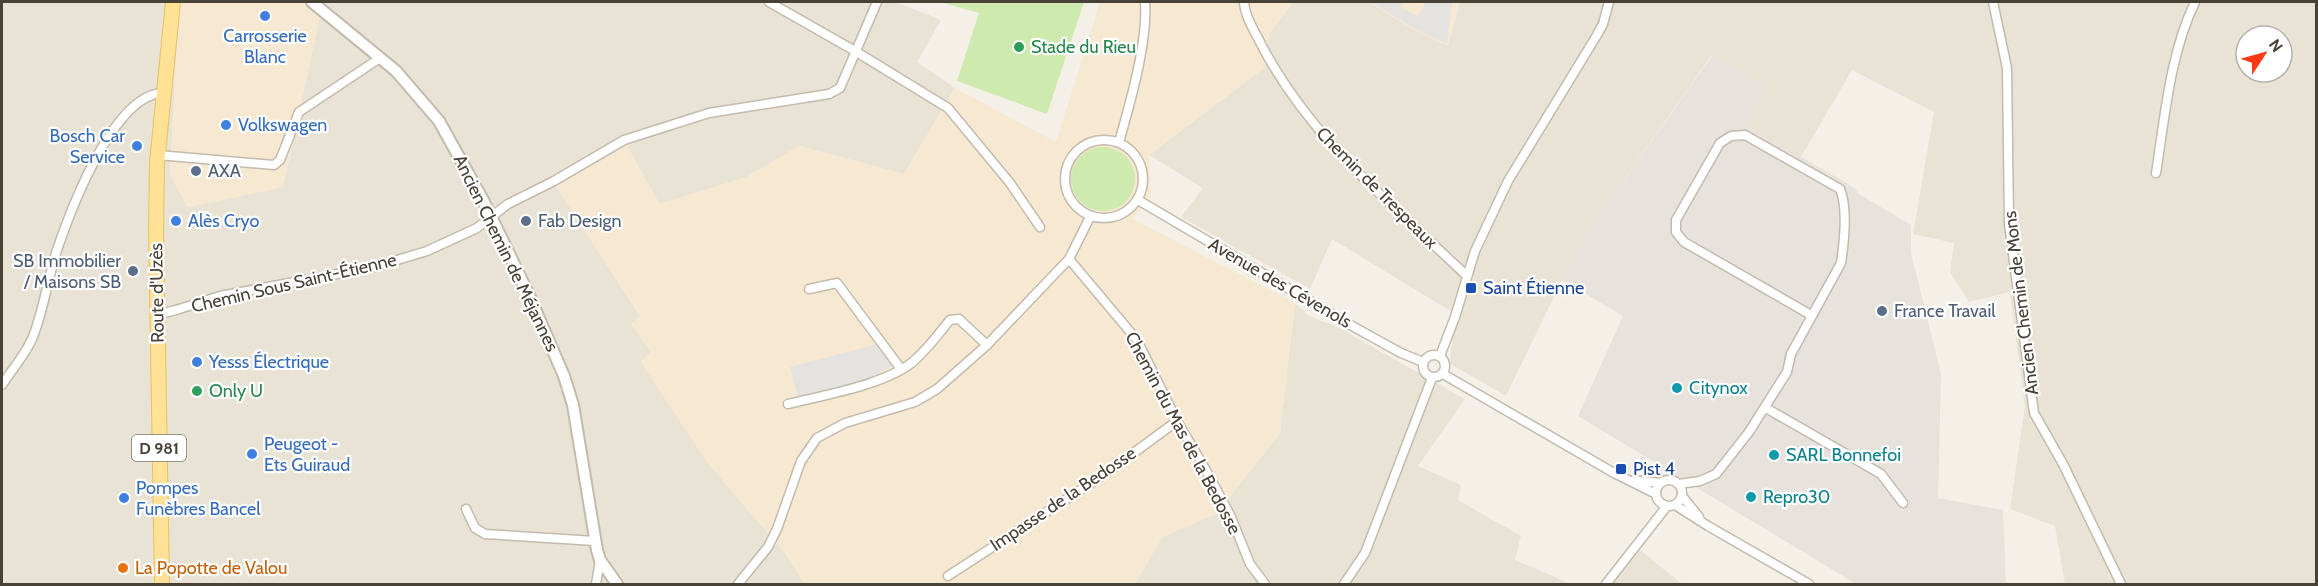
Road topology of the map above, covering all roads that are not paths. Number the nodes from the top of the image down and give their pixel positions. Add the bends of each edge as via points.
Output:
1 (173, 2) edge
2 (312, 2) edge
3 (769, 2) edge
4 (877, 2) edge
5 (1145, 2) edge
6 (1244, 2) edge
7 (1609, 2) edge
8 (1993, 2) edge
9 (2195, 2) edge
10 (855, 51) junction
11 (381, 58) junction
12 (163, 93) junction
13 (1119, 142) junction
14 (158, 155) junction
15 (2156, 172) dead end
16 (1138, 200) junction
17 (491, 217) junction
18 (1090, 217) junction
19 (1040, 227) dead end
20 (1069, 260) junction
21 (1466, 276) junction
22 (809, 289) dead end
23 (157, 311) junction
24 (1811, 315) junction
25 (987, 345) junction
26 (1440, 356) junction
27 (1423, 362) junction
28 (901, 369) junction
29 (1443, 374) junction
30 (1432, 378) junction
31 (2, 385) edge
32 (788, 404) dead end
33 (1766, 408) junction
34 (1176, 421) junction
35 (1628, 479) junction
36 (1660, 483) junction
37 (1681, 490) junction
38 (1656, 494) junction
39 (1903, 503) dead end
40 (1671, 505) junction
41 (466, 509) dead end
42 (1708, 526) junction
43 (595, 541) junction
44 (600, 560) junction
45 (948, 576) dead end
46 (162, 585) edge
47 (596, 585) edge
48 (617, 585) edge
49 (738, 585) edge
50 (1265, 585) edge
51 (1344, 585) edge
52 (1606, 585) edge
53 (1809, 585) edge
54 (2121, 585) edge

1 - 12 main road, Route d'Uzès / D 981
2 - 11 street, Ancien Chemin de Méjannes
3 - 10 street
4 - 10 street, Chemin Sous Saint-Étienne
5 - 13 street via 1143,39
6 - 21 street, Chemin de Trespeaux via 1251,26 1270,61 1319,133
7 - 21 street via 1597,35 1508,181
8 - 54 street, Ancien Chemin de Mons via 2007,68 2009,224 2034,413
9 - 15 street via 2184,24 2171,80
10 - 17 street, Chemin Sous Saint-Étienne via 840,88 830,94 710,113 624,140
10 - 19 street via 948,108 1010,183
11 - 14 street via 299,112 280,160 274,165
11 - 17 street, Ancien Chemin de Méjannes via 439,121
12 - 14 main road, Route d'Uzès / D 981
12 - 31 street via 152,93 138,101 88,172 58,249 33,337
13 - 16 street via 1140,162 1144,181
13 - 18 street via 1094,141 1073,154 1067,165 1066,190 1071,201
14 - 23 main road, Route d'Uzès / D 981
16 - 18 street via 1117,217
16 - 27 street, Avenue des Cévenols via 1353,327
17 - 23 street, Chemin Sous Saint-Étienne via 477,228 427,251 374,267 220,296 164,313
17 - 43 street, Ancien Chemin de Méjannes via 564,376 573,405
18 - 20 street
20 - 25 street
20 - 34 street, Chemin du Mas de la Bedosse via 1137,340
21 - 26 street
22 - 28 street via 837,283
23 - 46 main road, Route d'Uzès / D 981
24 - 24 street via 1841,263 1844,198 1840,189 1745,135 1731,136 1720,143 1676,220 1676,232 1684,242
24 - 33 street via 1791,354 1787,372
25 - 28 street via 959,319 950,320 916,360
25 - 49 street via 937,389 915,402 845,423 817,438 801,461 768,547
26 - 27 street via 1428,356
26 - 29 street via 1445,363
27 - 30 street via 1425,374
28 - 32 street via 864,384
29 - 30 street
29 - 35 street
30 - 51 street via 1365,552
33 - 37 street via 1716,474
33 - 39 street via 1881,474
34 - 45 street, Impasse de la Bedosse via 1105,474
34 - 50 street, Chemin du Mas de la Bedosse via 1231,517 1250,564
35 - 36 street
35 - 38 street
36 - 37 street via 1672,480
36 - 38 street
37 - 40 street
37 - 42 street
38 - 40 street via 1660,502
40 - 42 street
40 - 52 street
41 - 43 street via 476,528 485,534
42 - 53 street
43 - 44 street, Ancien Chemin de Méjannes
44 - 47 street, Ancien Chemin de Méjannes
44 - 48 street, Ancien Chemin de Méjannes

